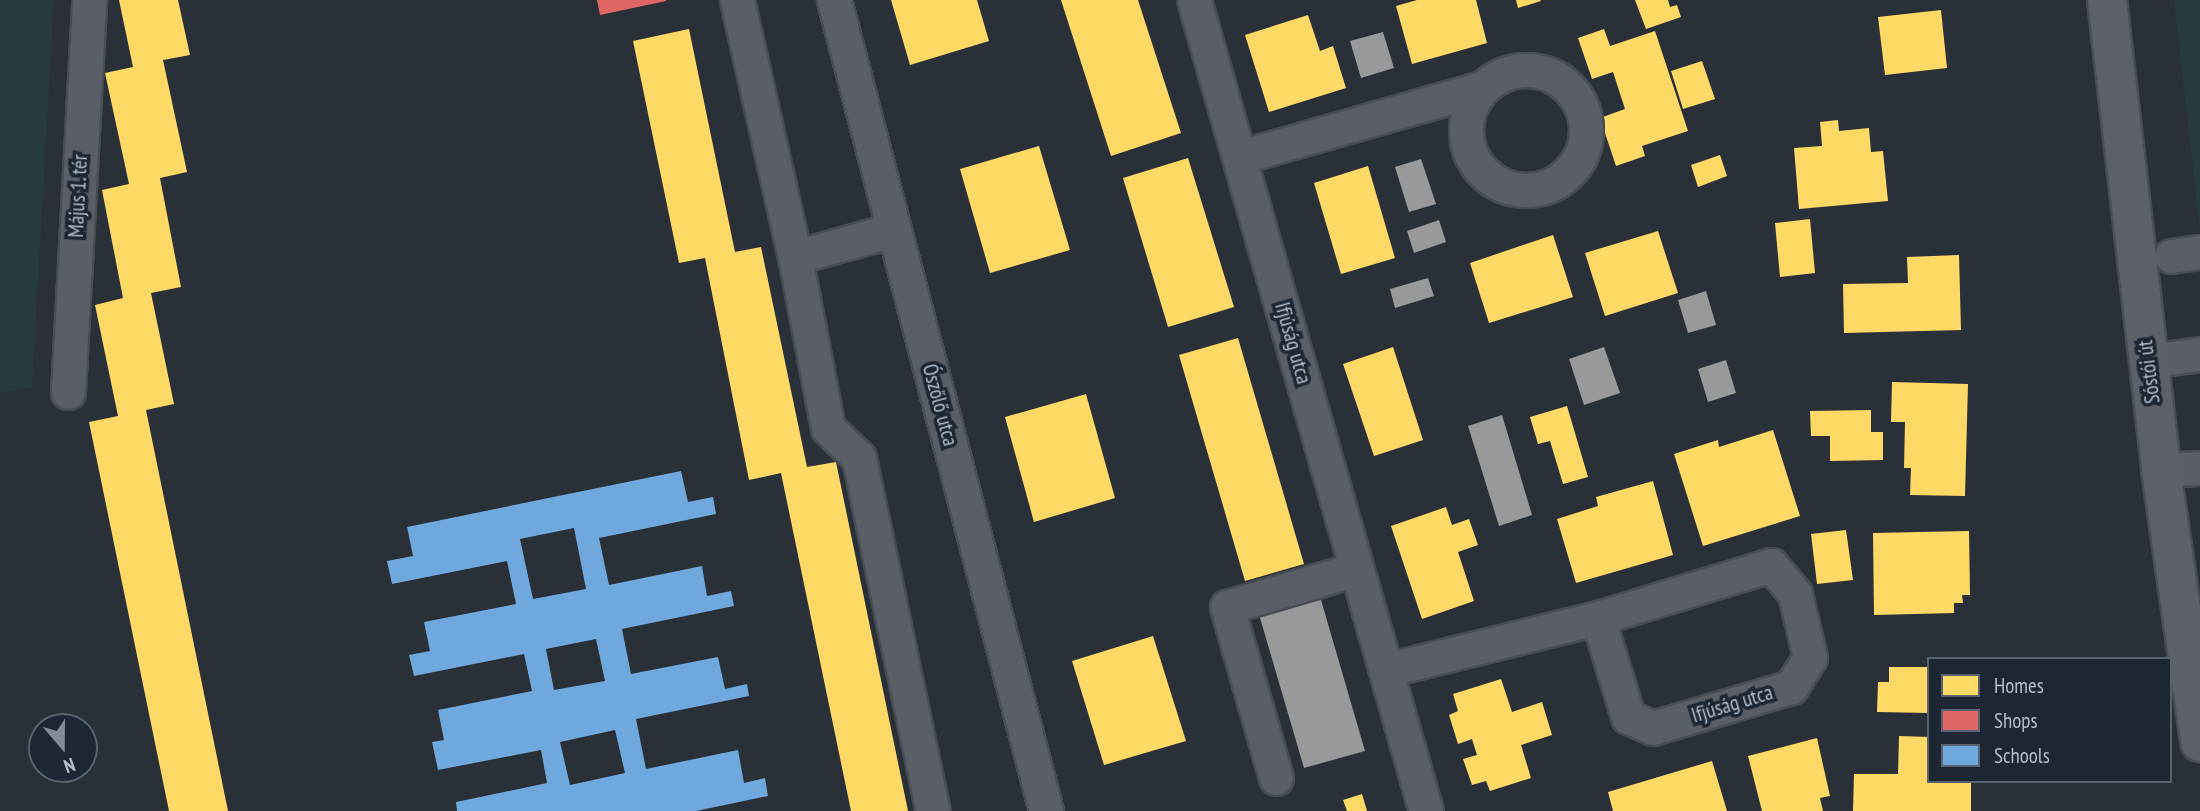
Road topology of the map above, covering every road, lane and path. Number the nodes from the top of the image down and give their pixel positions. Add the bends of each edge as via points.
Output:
1 (89, 0) edge
2 (737, 0) edge
3 (834, 0) edge
4 (1194, 0) edge
5 (2107, 0) edge
6 (1482, 88) dead end
7 (1240, 157) junction
8 (893, 230) junction
9 (795, 257) junction
10 (2200, 354) edge
11 (2148, 361) junction
12 (68, 392) dead end
13 (2200, 468) edge
14 (2161, 470) junction
15 (1357, 569) junction
16 (1598, 618) junction
17 (1386, 670) junction
18 (2200, 742) edge
19 (1276, 778) dead end
20 (933, 811) edge
21 (1046, 811) edge
22 (1426, 811) edge

1 - 12 street, Május 1. tér
2 - 9 street
3 - 8 street, Ószőlő utca
4 - 7 street, Ifjúság utca
5 - 11 main road, Sóstói út
6 - 7 street
7 - 15 street, Ifjúság utca
8 - 9 street
8 - 21 street, Ószőlő utca
9 - 20 street via 828,428 859,458
10 - 11 street
11 - 14 main road, Sóstói út
13 - 14 street
14 - 18 main road, Sóstói út
15 - 17 street, Ifjúság utca
15 - 19 street via 1227,607
16 - 16 street, Ifjúság utca via 1771,565 1795,594 1810,657 1791,687 1653,728 1628,717
16 - 17 street, Ifjúság utca
17 - 22 street, Ifjúság utca

